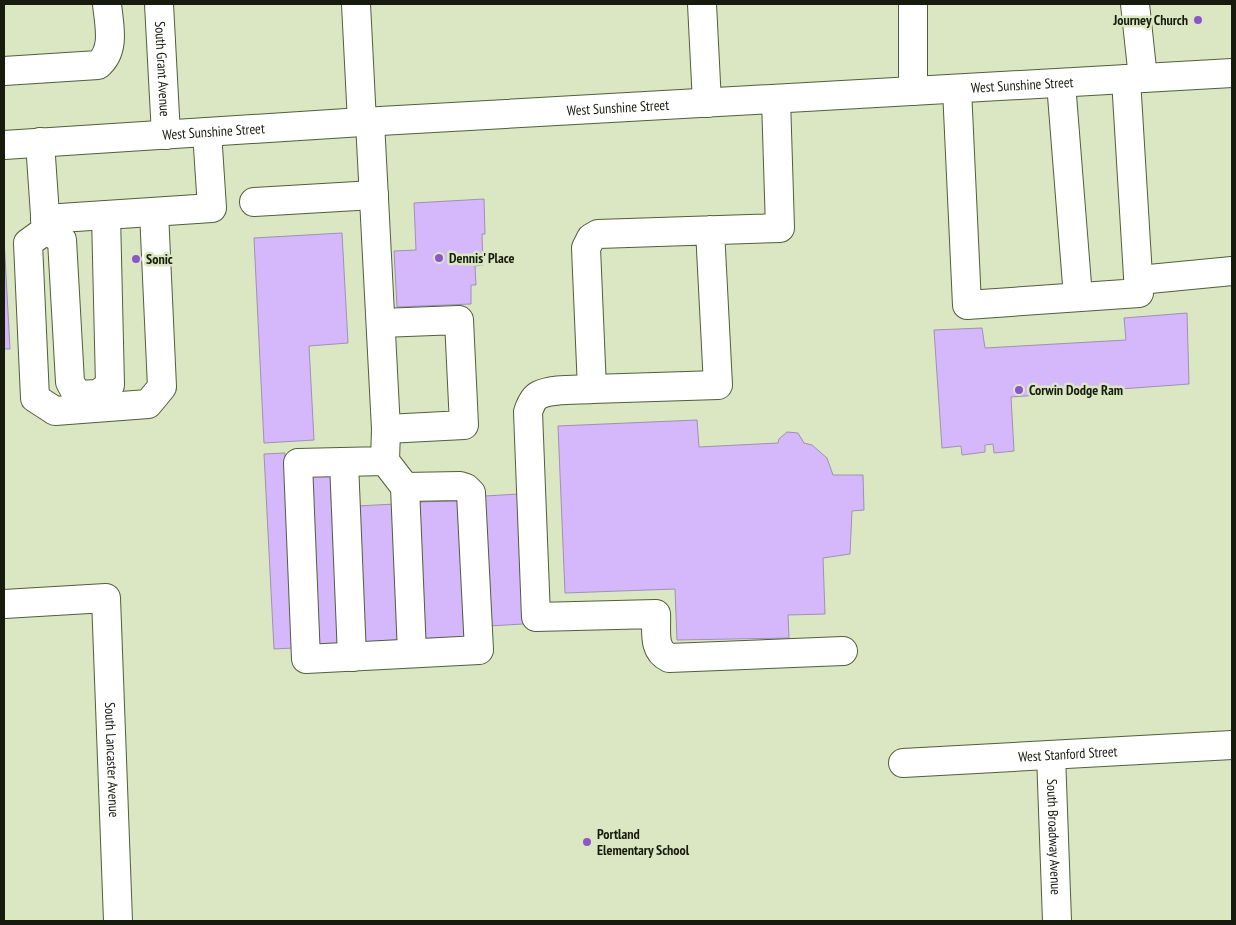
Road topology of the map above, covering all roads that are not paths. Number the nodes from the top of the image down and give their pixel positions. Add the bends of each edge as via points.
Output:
1 (107, 4) edge
2 (160, 4) edge
3 (356, 4) edge
4 (702, 4) edge
5 (913, 4) edge
6 (1135, 4) edge
7 (4, 71) edge
8 (1232, 73) edge
9 (1135, 79) junction
10 (1061, 83) junction
11 (957, 88) junction
12 (913, 91) junction
13 (776, 99) junction
14 (707, 103) junction
15 (366, 122) junction
16 (207, 132) junction
17 (166, 135) junction
18 (40, 142) junction
19 (4, 145) edge
20 (374, 195) junction
21 (254, 202) dead end
22 (154, 212) junction
23 (106, 215) junction
24 (45, 224) junction
25 (710, 230) junction
26 (1232, 271) edge
27 (1139, 280) junction
28 (1078, 297) junction
29 (381, 323) junction
30 (592, 389) junction
31 (386, 429) junction
32 (385, 461) junction
33 (344, 462) junction
34 (405, 487) junction
35 (4, 604) edge
36 (843, 651) dead end
37 (412, 653) junction
38 (352, 657) junction
39 (1232, 745) edge
40 (1050, 755) junction
41 (903, 763) dead end
42 (118, 921) edge
43 (1057, 921) edge

1 - 7 street via 110,46 98,66
2 - 17 street, South Grant Avenue
3 - 15 street
4 - 14 street
5 - 12 street
6 - 9 street
8 - 9 street, West Sunshine Street
9 - 10 street, West Sunshine Street
9 - 27 street
10 - 11 street, West Sunshine Street
10 - 28 street
11 - 12 street, West Sunshine Street
11 - 28 street via 967,305
12 - 13 street, West Sunshine Street
13 - 14 street, West Sunshine Street
13 - 25 street via 780,228
14 - 15 street, West Sunshine Street
15 - 16 street, West Sunshine Street
15 - 20 street
16 - 17 street, West Sunshine Street
16 - 22 street via 212,208
17 - 18 street, West Sunshine Street
18 - 19 street, West Sunshine Street
18 - 24 street
20 - 21 street
20 - 29 street
22 - 23 street
22 - 24 street via 162,387 148,404 55,411 35,398 28,243
23 - 24 street
23 - 24 street via 110,385 98,394 77,395 70,382 62,240
25 - 30 street via 598,234 592,238 586,248
25 - 30 street via 718,385
26 - 27 street
27 - 28 street via 1139,293
29 - 31 street
29 - 31 street via 459,320 464,425
30 - 36 street via 549,392 538,396 528,412 536,617 656,614 657,648 669,658
31 - 32 street
32 - 33 street
32 - 34 street
33 - 38 street
33 - 38 street via 298,463 306,659
34 - 37 street
34 - 37 street via 460,486 471,493 479,650
35 - 42 street, South Lancaster Avenue via 106,598
37 - 38 street
39 - 40 street, West Stanford Street
40 - 41 street, West Stanford Street
40 - 43 street, South Broadway Avenue

